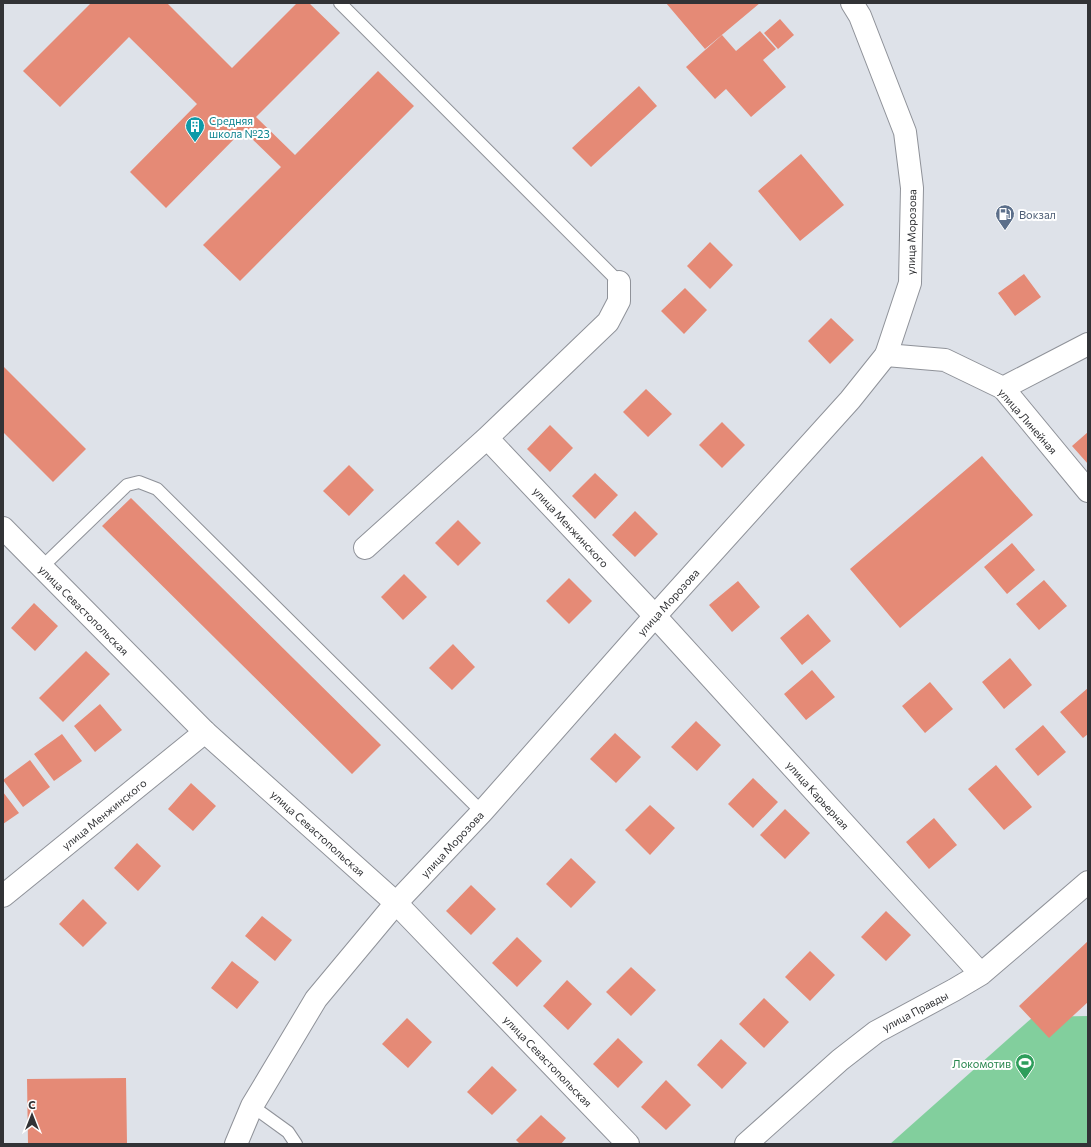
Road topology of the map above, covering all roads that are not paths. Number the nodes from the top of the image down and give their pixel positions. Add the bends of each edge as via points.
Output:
1 (340, 3) edge
2 (852, 3) edge
3 (619, 282) joint
4 (1088, 344) edge
5 (886, 355) junction
6 (1003, 388) junction
7 (487, 438) junction
8 (1088, 491) edge
9 (6, 538) edge
10 (365, 548) dead end
11 (42, 567) junction
12 (655, 616) junction
13 (205, 732) junction
14 (482, 812) junction
15 (1088, 882) edge
16 (3, 896) edge
17 (396, 903) junction
18 (981, 974) junction
19 (252, 1106) junction
20 (236, 1144) edge
21 (296, 1144) edge
22 (628, 1144) edge
23 (746, 1144) edge

1 - 3 lane
2 - 5 street, улица Морозова via 860,16 905,132 912,188 910,283
3 - 7 street via 619,301 608,322
4 - 6 street
5 - 6 street, улица Линейная via 945,360
5 - 12 street, улица Морозова via 850,400
6 - 8 street, улица Линейная
7 - 10 street
7 - 12 street, улица Менжинского
9 - 11 street, улица Севастопольская
11 - 13 street, улица Севастопольская
11 - 14 lane via 127,485 139,482 157,489
12 - 14 street, улица Морозова
12 - 18 street, улица Карьерная
13 - 16 street, улица Менжинского
13 - 17 street, улица Севастопольская
14 - 17 street, улица Морозова
15 - 18 street, улица Правды
17 - 19 street, улица Морозова via 316,998
17 - 22 street, улица Севастопольская
18 - 23 street, улица Правды via 876,1032 840,1060
19 - 20 street, улица Морозова
19 - 21 lane via 288,1132

